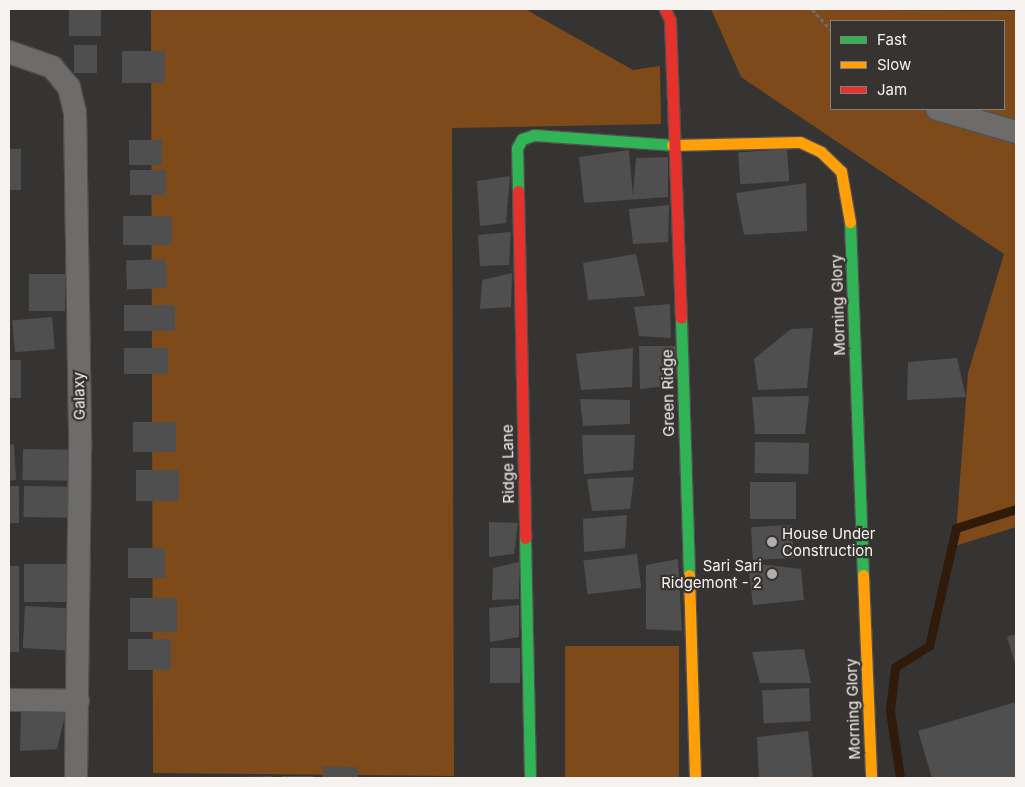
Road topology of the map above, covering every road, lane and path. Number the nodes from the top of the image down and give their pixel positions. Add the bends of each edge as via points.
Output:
1 (666, 9) edge
2 (812, 9) edge
3 (830, 29) edge
4 (9, 52) edge
5 (940, 110) edge
6 (1016, 132) edge
7 (676, 145) junction
8 (517, 148) joint
9 (9, 700) edge
10 (78, 701) junction
11 (76, 778) edge
12 (530, 778) edge
13 (695, 778) edge
14 (871, 778) edge

1 - 7 street, Green Ridge via 670,20
2 - 3 path
4 - 10 street, Galaxy via 52,67 69,87 75,112
5 - 6 street
7 - 8 street, Morning Glory via 534,135 522,139
7 - 13 street, Green Ridge
7 - 14 street, Morning Glory via 800,142 821,152 841,171 849,202
8 - 12 street, Ridge Lane
9 - 10 street
10 - 11 street, Galaxy

